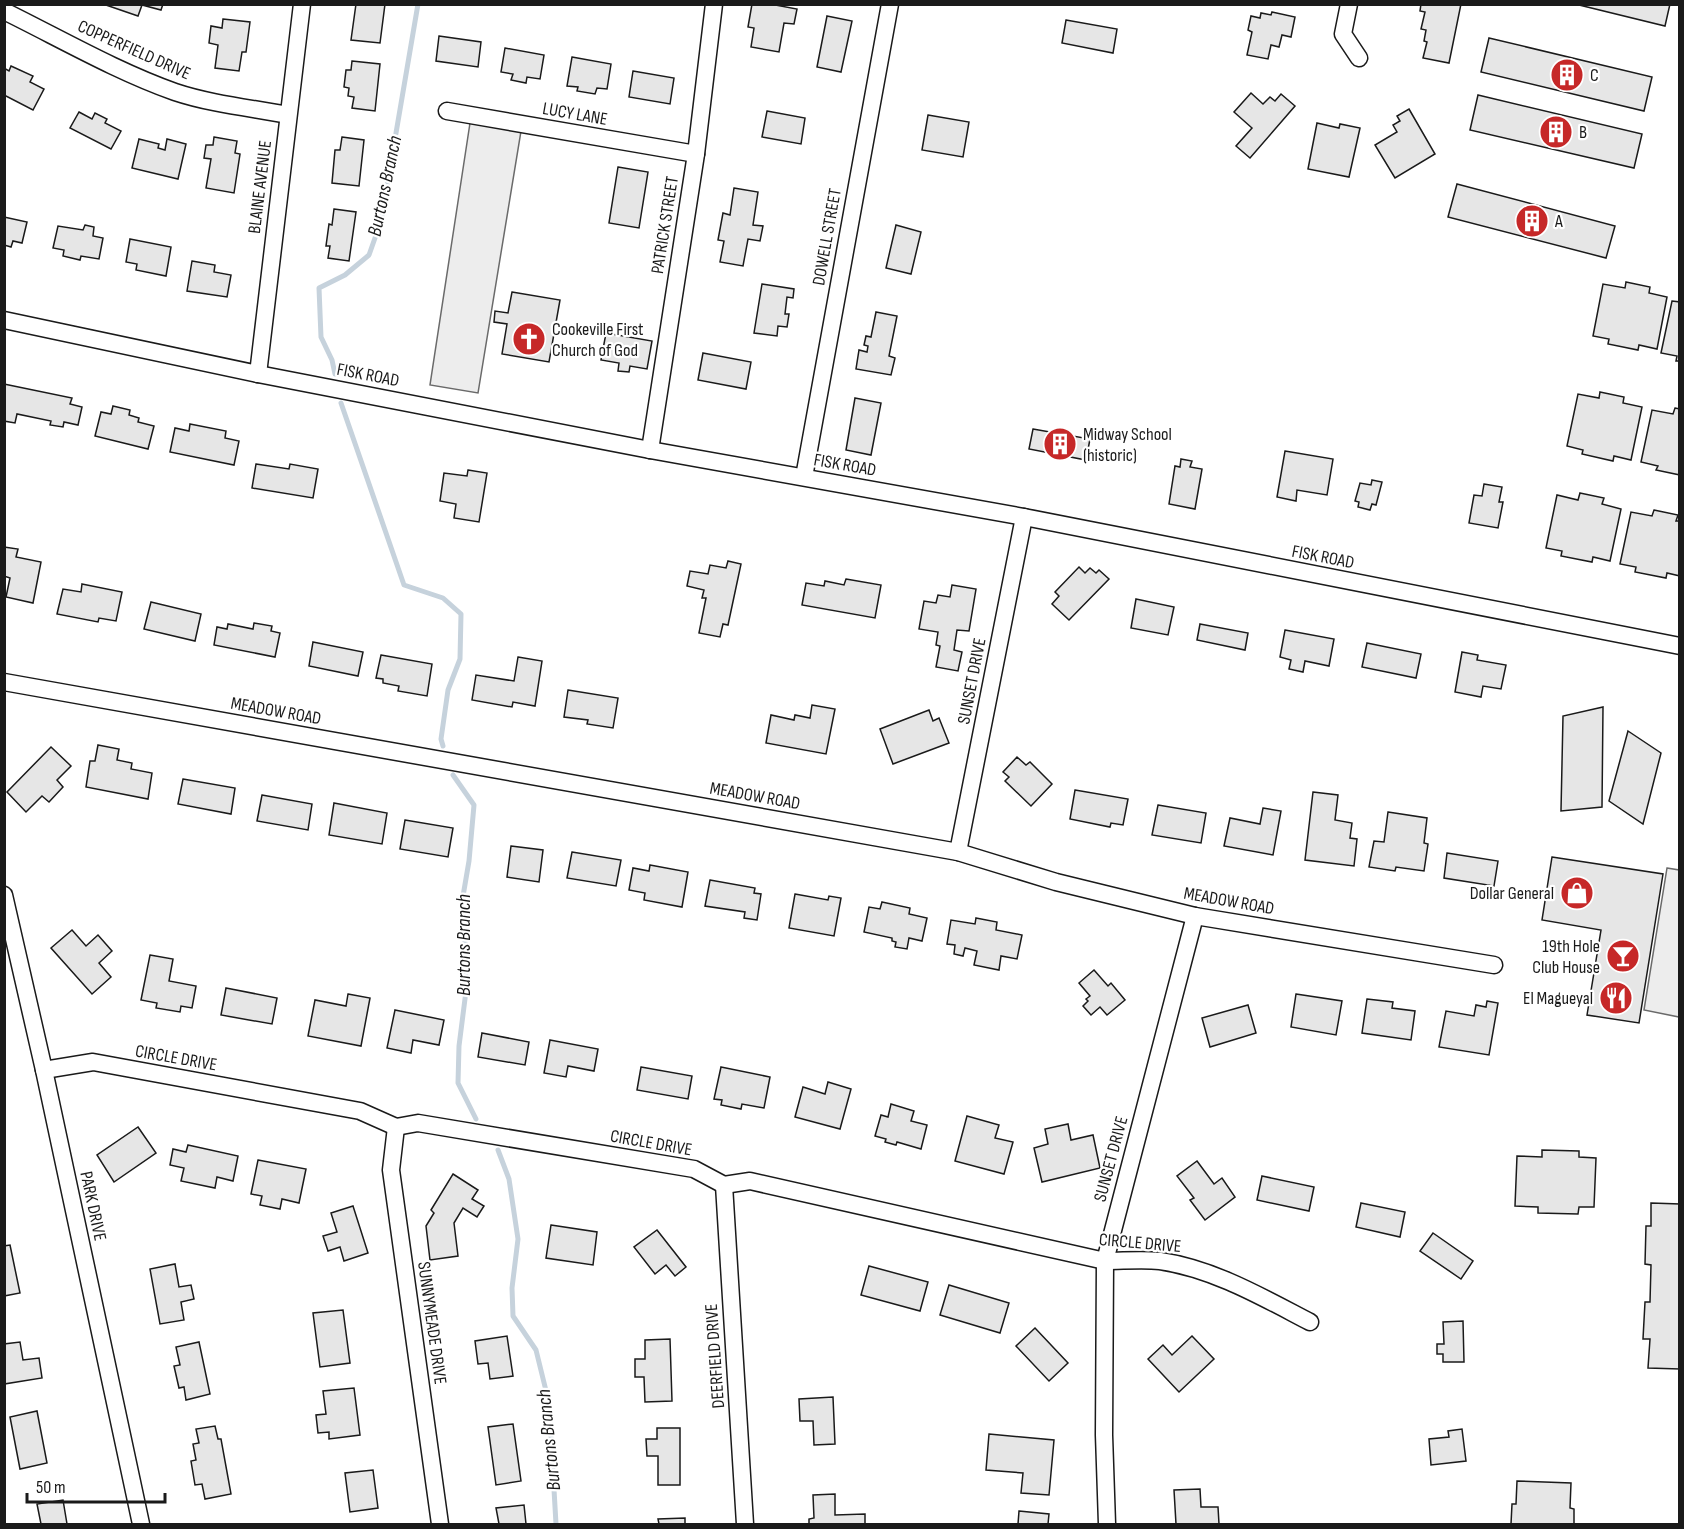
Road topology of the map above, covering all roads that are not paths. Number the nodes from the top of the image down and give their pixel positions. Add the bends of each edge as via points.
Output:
1 (302, 4) edge
2 (714, 4) edge
3 (890, 4) edge
4 (1349, 4) edge
5 (4, 11) edge
6 (1359, 58) dead end
7 (447, 111) dead end
8 (288, 115) junction
9 (696, 154) junction
10 (4, 320) edge
11 (258, 374) junction
12 (650, 450) junction
13 (804, 477) junction
14 (1024, 517) junction
15 (1680, 646) edge
16 (4, 682) edge
17 (958, 852) junction
18 (4, 895) edge
19 (1195, 916) junction
20 (1494, 965) dead end
21 (44, 1070) junction
22 (396, 1127) junction
23 (724, 1185) junction
24 (1105, 1261) junction
25 (1310, 1322) dead end
26 (141, 1524) edge
27 (440, 1524) edge
28 (745, 1524) edge
29 (1107, 1524) edge

1 - 8 street, BLAINE AVENUE
2 - 9 street, PATRICK STREET
3 - 13 street, DOWELL STREET
4 - 6 street via 1343,34
5 - 8 street, COPPERFIELD DRIVE via 177,93
7 - 9 street, LUCY LANE
8 - 11 street, BLAINE AVENUE
9 - 12 street, PATRICK STREET
10 - 11 street, FISK ROAD
11 - 12 street, FISK ROAD
12 - 13 street, FISK ROAD
13 - 14 street, FISK ROAD
14 - 15 street, FISK ROAD
14 - 17 street, SUNSET DRIVE
16 - 17 street, MEADOW ROAD
17 - 19 street, MEADOW ROAD via 1056,882
18 - 21 street, PARK DRIVE
19 - 20 street, MEADOW ROAD
19 - 24 street, SUNSET DRIVE
21 - 22 street, CIRCLE DRIVE via 93,1062 360,1111
21 - 26 street, PARK DRIVE
22 - 23 street, CIRCLE DRIVE via 418,1123 693,1169
22 - 27 street, SUNNYMEADE DRIVE via 391,1170
23 - 24 street, CIRCLE DRIVE via 750,1180
23 - 28 street, DEERFIELD DRIVE
24 - 25 street, CIRCLE DRIVE via 1159,1261 1198,1269
24 - 29 street, SUNSET DRIVE

